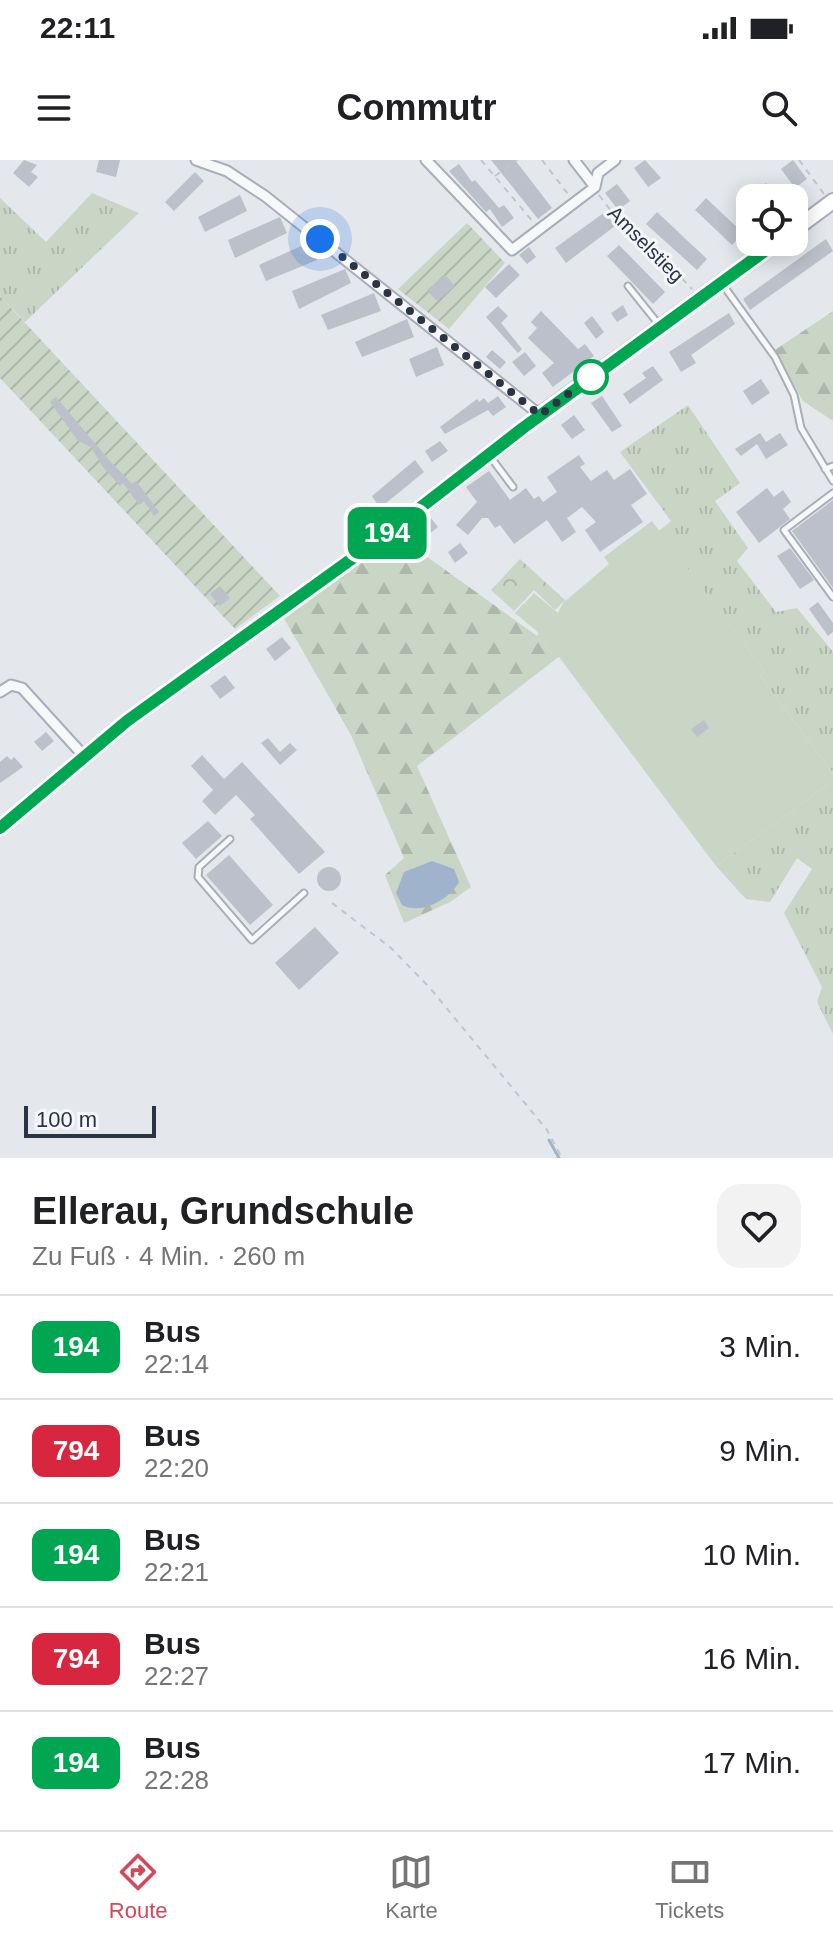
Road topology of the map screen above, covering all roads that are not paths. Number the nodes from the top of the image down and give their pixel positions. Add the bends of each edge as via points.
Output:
1 (196, 160) edge
2 (426, 160) edge
3 (574, 160) edge
4 (615, 160) edge
5 (595, 187) junction
6 (832, 202) edge
7 (808, 220) edge
8 (758, 256) edge
9 (721, 283) junction
10 (628, 286) dead end
11 (661, 326) junction
12 (540, 415) junction
13 (488, 454) junction
14 (833, 466) edge
15 (825, 469) junction
16 (833, 481) edge
17 (513, 487) dead end
18 (833, 493) edge
19 (833, 597) edge
20 (0, 692) edge
21 (83, 755) junction
22 (0, 828) edge
23 (230, 839) dead end
24 (304, 893) dead end

1 - 12 street via 227,171 265,196
2 - 5 street via 512,250
3 - 5 street
4 - 5 street via 598,173
6 - 7 street
8 - 9 street
9 - 11 street
9 - 15 lane via 775,357 794,395 801,428
10 - 11 lane
11 - 12 street
12 - 13 street
13 - 17 lane
13 - 21 street
14 - 15 lane
15 - 16 lane
18 - 19 lane via 784,530
20 - 21 street via 11,685 22,688
21 - 22 street
23 - 24 lane via 199,867 198,877 252,940

